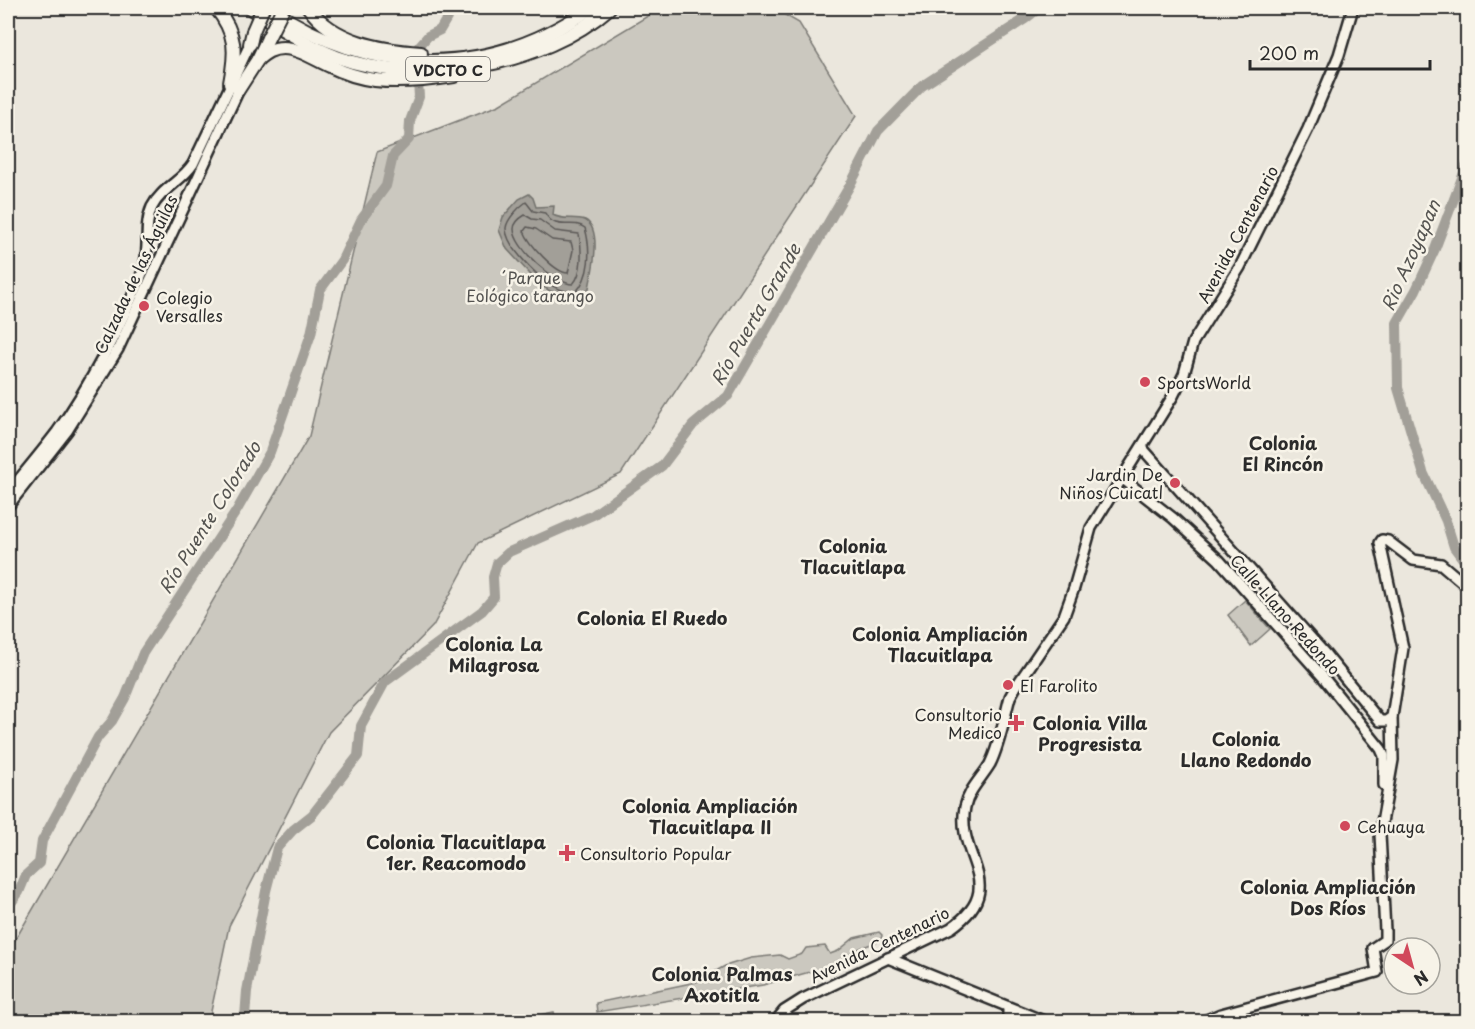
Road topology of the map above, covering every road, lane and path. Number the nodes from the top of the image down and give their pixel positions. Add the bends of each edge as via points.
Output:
1 (216, 8) edge
2 (250, 8) edge
3 (262, 8) edge
4 (269, 8) edge
5 (283, 8) edge
6 (309, 8) edge
7 (591, 8) edge
8 (609, 8) edge
9 (1353, 8) edge
10 (259, 38) junction
11 (553, 38) junction
12 (299, 52) junction
13 (339, 52) junction
14 (258, 60) junction
15 (234, 87) junction
16 (211, 125) junction
17 (220, 129) junction
18 (175, 182) junction
19 (190, 194) junction
20 (148, 252) junction
21 (163, 255) junction
22 (1142, 448) junction
23 (1123, 478) junction
24 (8, 493) edge
25 (8, 506) edge
26 (1231, 550) junction
27 (1219, 560) junction
28 (1467, 587) edge
29 (1392, 717) junction
30 (1386, 794) junction
31 (888, 958) junction
32 (1008, 1007) junction
33 (775, 1022) edge
34 (1008, 1022) edge
35 (1046, 1022) edge
36 (1202, 1022) edge

1 - 15 highway via 233,41
2 - 13 highway via 296,38
3 - 10 highway, bridge
4 - 13 highway
5 - 10 highway, bridge
6 - 13 highway via 328,28
7 - 11 highway, VDCTO C
8 - 11 highway, VDCTO C via 577,32
9 - 22 main road, Avenida Centenario via 1337,62 1308,129 1240,267 1193,342 1184,374
10 - 12 highway
10 - 14 highway
10 - 15 main road, Calzada de las Águilas
10 - 15 main road, Calzada de las Águilas
11 - 13 highway, VDCTO C via 464,59 379,47
11 - 13 highway, VDCTO C via 475,71 429,80 357,76
12 - 13 highway
12 - 14 highway via 276,49
14 - 15 highway
15 - 16 main road, Calzada de las Águilas
15 - 17 main road, Calzada de las Águilas
16 - 17 main road
16 - 18 main road, Calzada de las Águilas via 188,173
17 - 19 main road, Calzada de las Águilas
18 - 19 main road via 185,183
18 - 20 main road, Calzada de las Águilas via 152,207
19 - 21 main road, Calzada de las Águilas
20 - 21 main road via 155,257
20 - 24 main road, Calzada de las Águilas via 144,269 83,391 57,432
21 - 25 main road, Calzada de las Águilas via 91,395
22 - 23 main road, Avenida Centenario
22 - 26 main road
23 - 27 main road, Calle Llano Redondo
23 - 31 main road, Avenida Centenario via 1091,528 1064,616 1010,697 990,763 967,797 964,819 979,879 976,903 963,920
26 - 27 main road
26 - 29 main road, Calle Llano Redondo via 1380,721
27 - 30 main road, Calle Llano Redondo via 1381,748
28 - 29 main road via 1441,564 1413,560 1382,540 1380,547 1403,648
29 - 30 main road via 1393,760
30 - 36 main road via 1380,834 1385,940 1373,948 1377,972
31 - 32 main road
31 - 33 main road, Avenida Centenario via 796,1003
32 - 34 main road
32 - 35 main road

